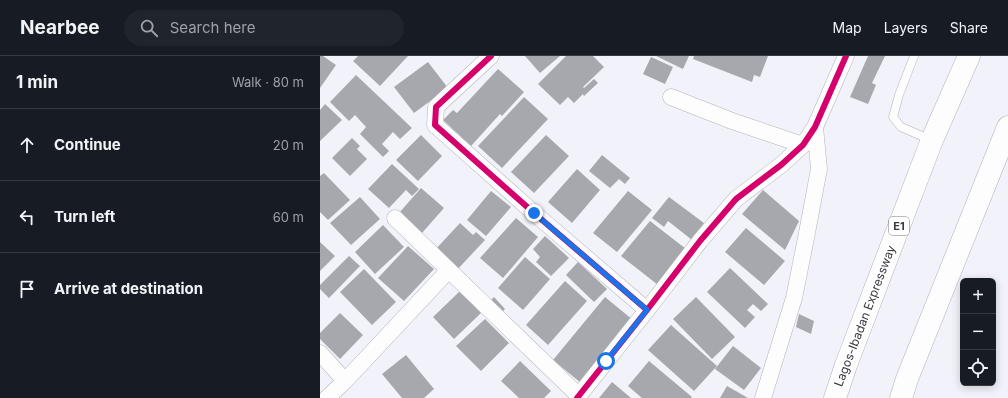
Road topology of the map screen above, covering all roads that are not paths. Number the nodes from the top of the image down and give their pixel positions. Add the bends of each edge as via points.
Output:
1 (491, 56) edge
2 (846, 56) edge
3 (914, 56) edge
4 (969, 56) edge
5 (671, 97) dead end
6 (815, 127) junction
7 (1007, 133) edge
8 (932, 140) junction
9 (803, 145) junction
10 (395, 218) dead end
11 (448, 271) junction
12 (647, 310) junction
13 (320, 353) edge
14 (345, 381) junction
15 (578, 397) edge
16 (327, 398) edge
17 (763, 398) edge
18 (835, 398) edge
19 (901, 398) edge

1 - 12 street via 436,108 435,125
2 - 6 street
3 - 8 lane via 898,95 893,117 901,127
4 - 8 highway, Lagos-Ibadan Expressway / E1
5 - 9 street
6 - 9 street
6 - 17 street via 819,169 806,238 794,298
7 - 19 highway
8 - 18 highway, Lagos-Ibadan Expressway / E1
9 - 12 street via 736,199
10 - 11 street
11 - 14 street
11 - 15 street
12 - 15 street
13 - 14 street
14 - 16 street

